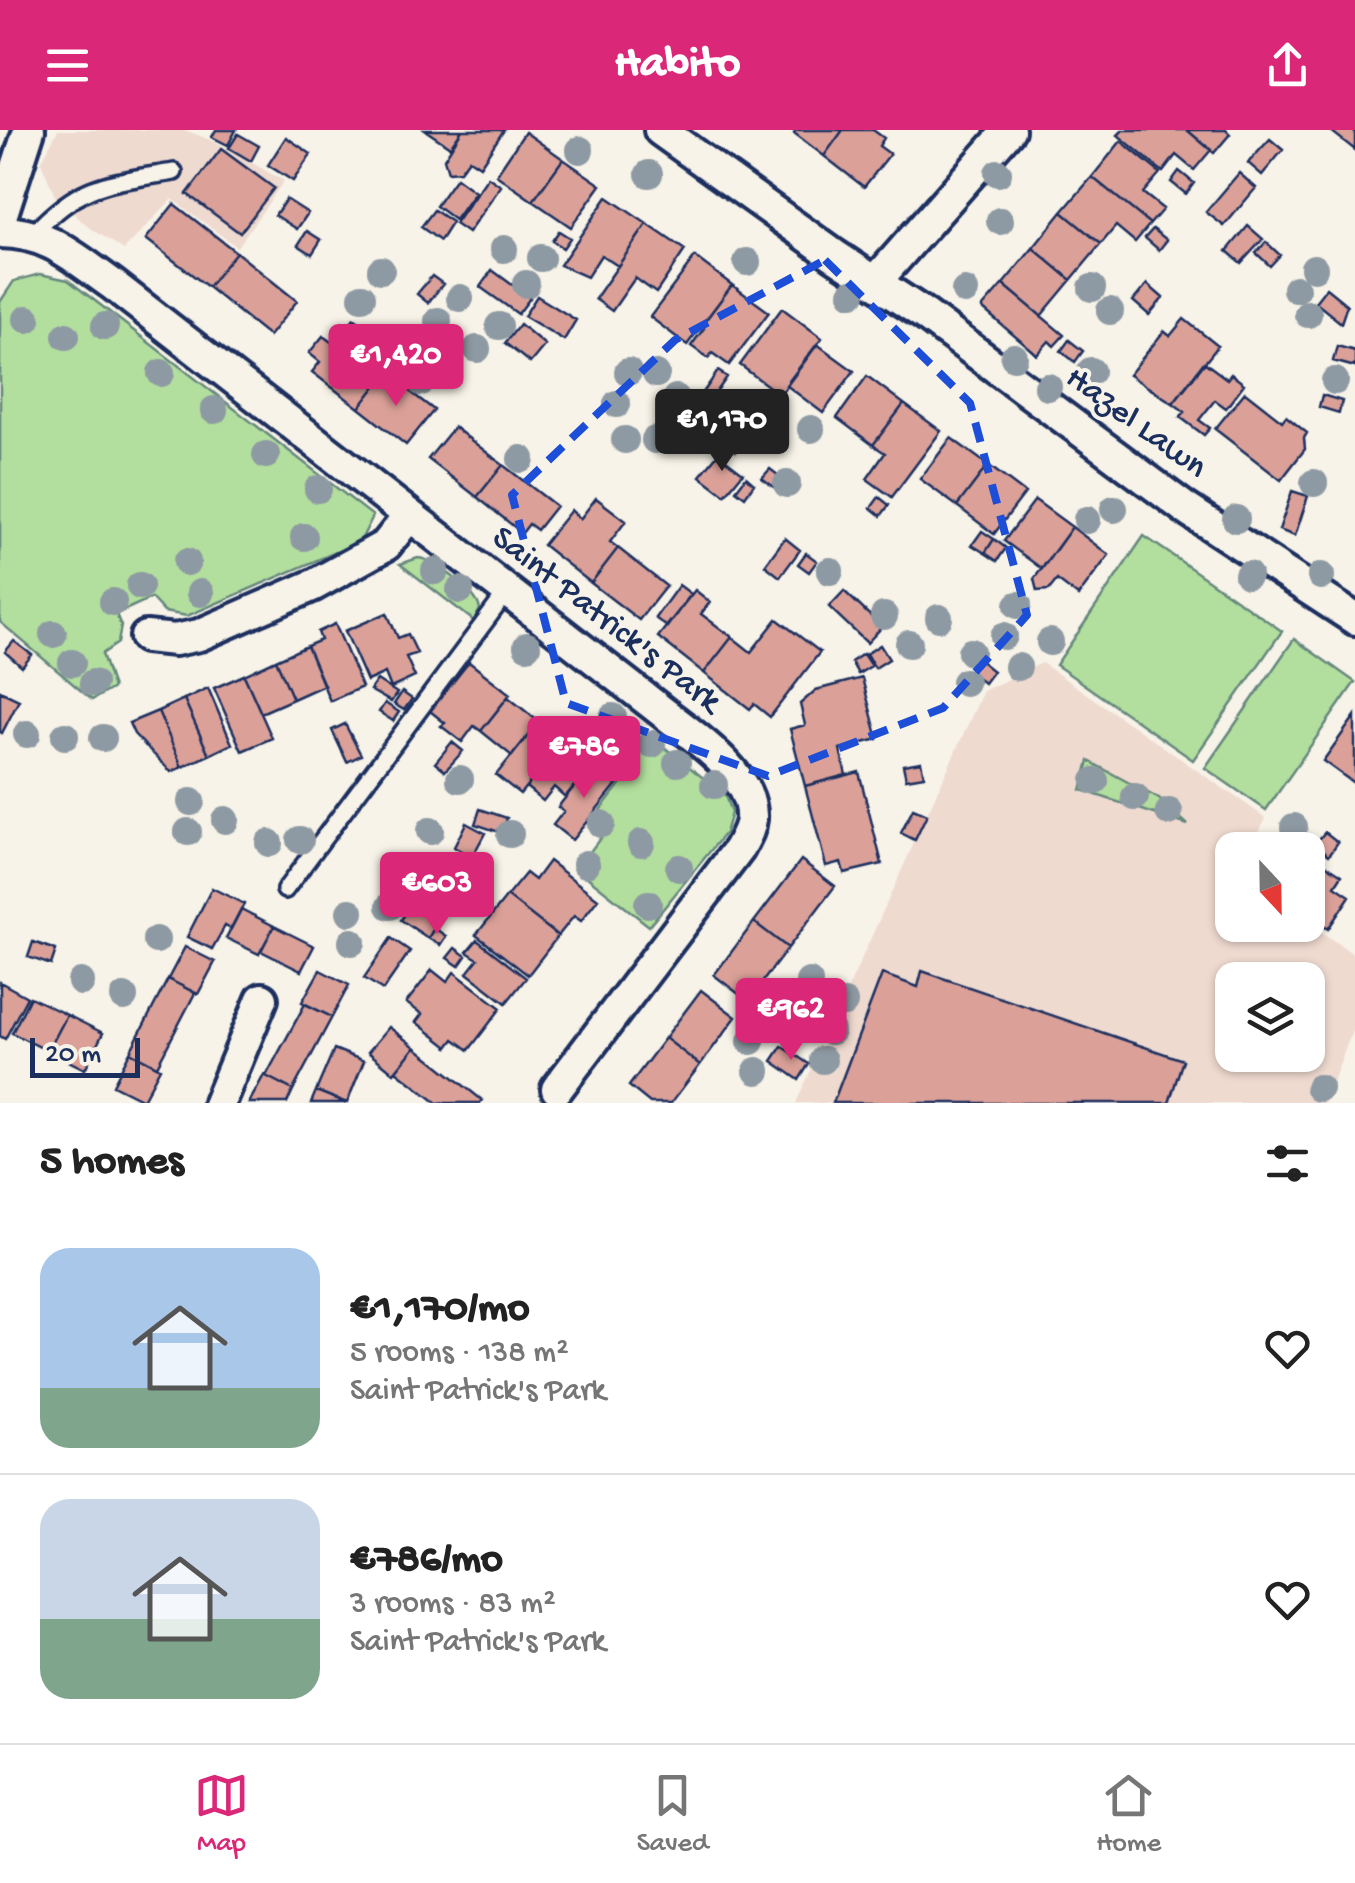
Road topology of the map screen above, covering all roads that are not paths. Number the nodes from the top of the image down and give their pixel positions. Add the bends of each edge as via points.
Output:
1 (29, 130) edge
2 (660, 130) edge
3 (1009, 130) edge
4 (174, 172) dead end
5 (0, 220) edge
6 (0, 232) edge
7 (32, 234) junction
8 (876, 281) junction
9 (409, 516) junction
10 (507, 592) junction
11 (1355, 619) edge
12 (146, 637) dead end
13 (284, 890) dead end
14 (262, 999) dead end
15 (557, 1089) dead end
16 (219, 1103) edge

1 - 5 street
2 - 8 street, Hazel Lawn
3 - 8 street
4 - 7 lane via 106,182 72,196
6 - 7 street, Saint Patrick's Park
7 - 9 street, Saint Patrick's Park via 112,284
8 - 11 street, Hazel Lawn via 1185,508
9 - 10 street, Saint Patrick's Park
9 - 12 street via 386,544 314,585 200,635
10 - 13 lane
10 - 15 street, Saint Patrick's Park via 715,755 746,790 751,815 740,849
14 - 16 street

